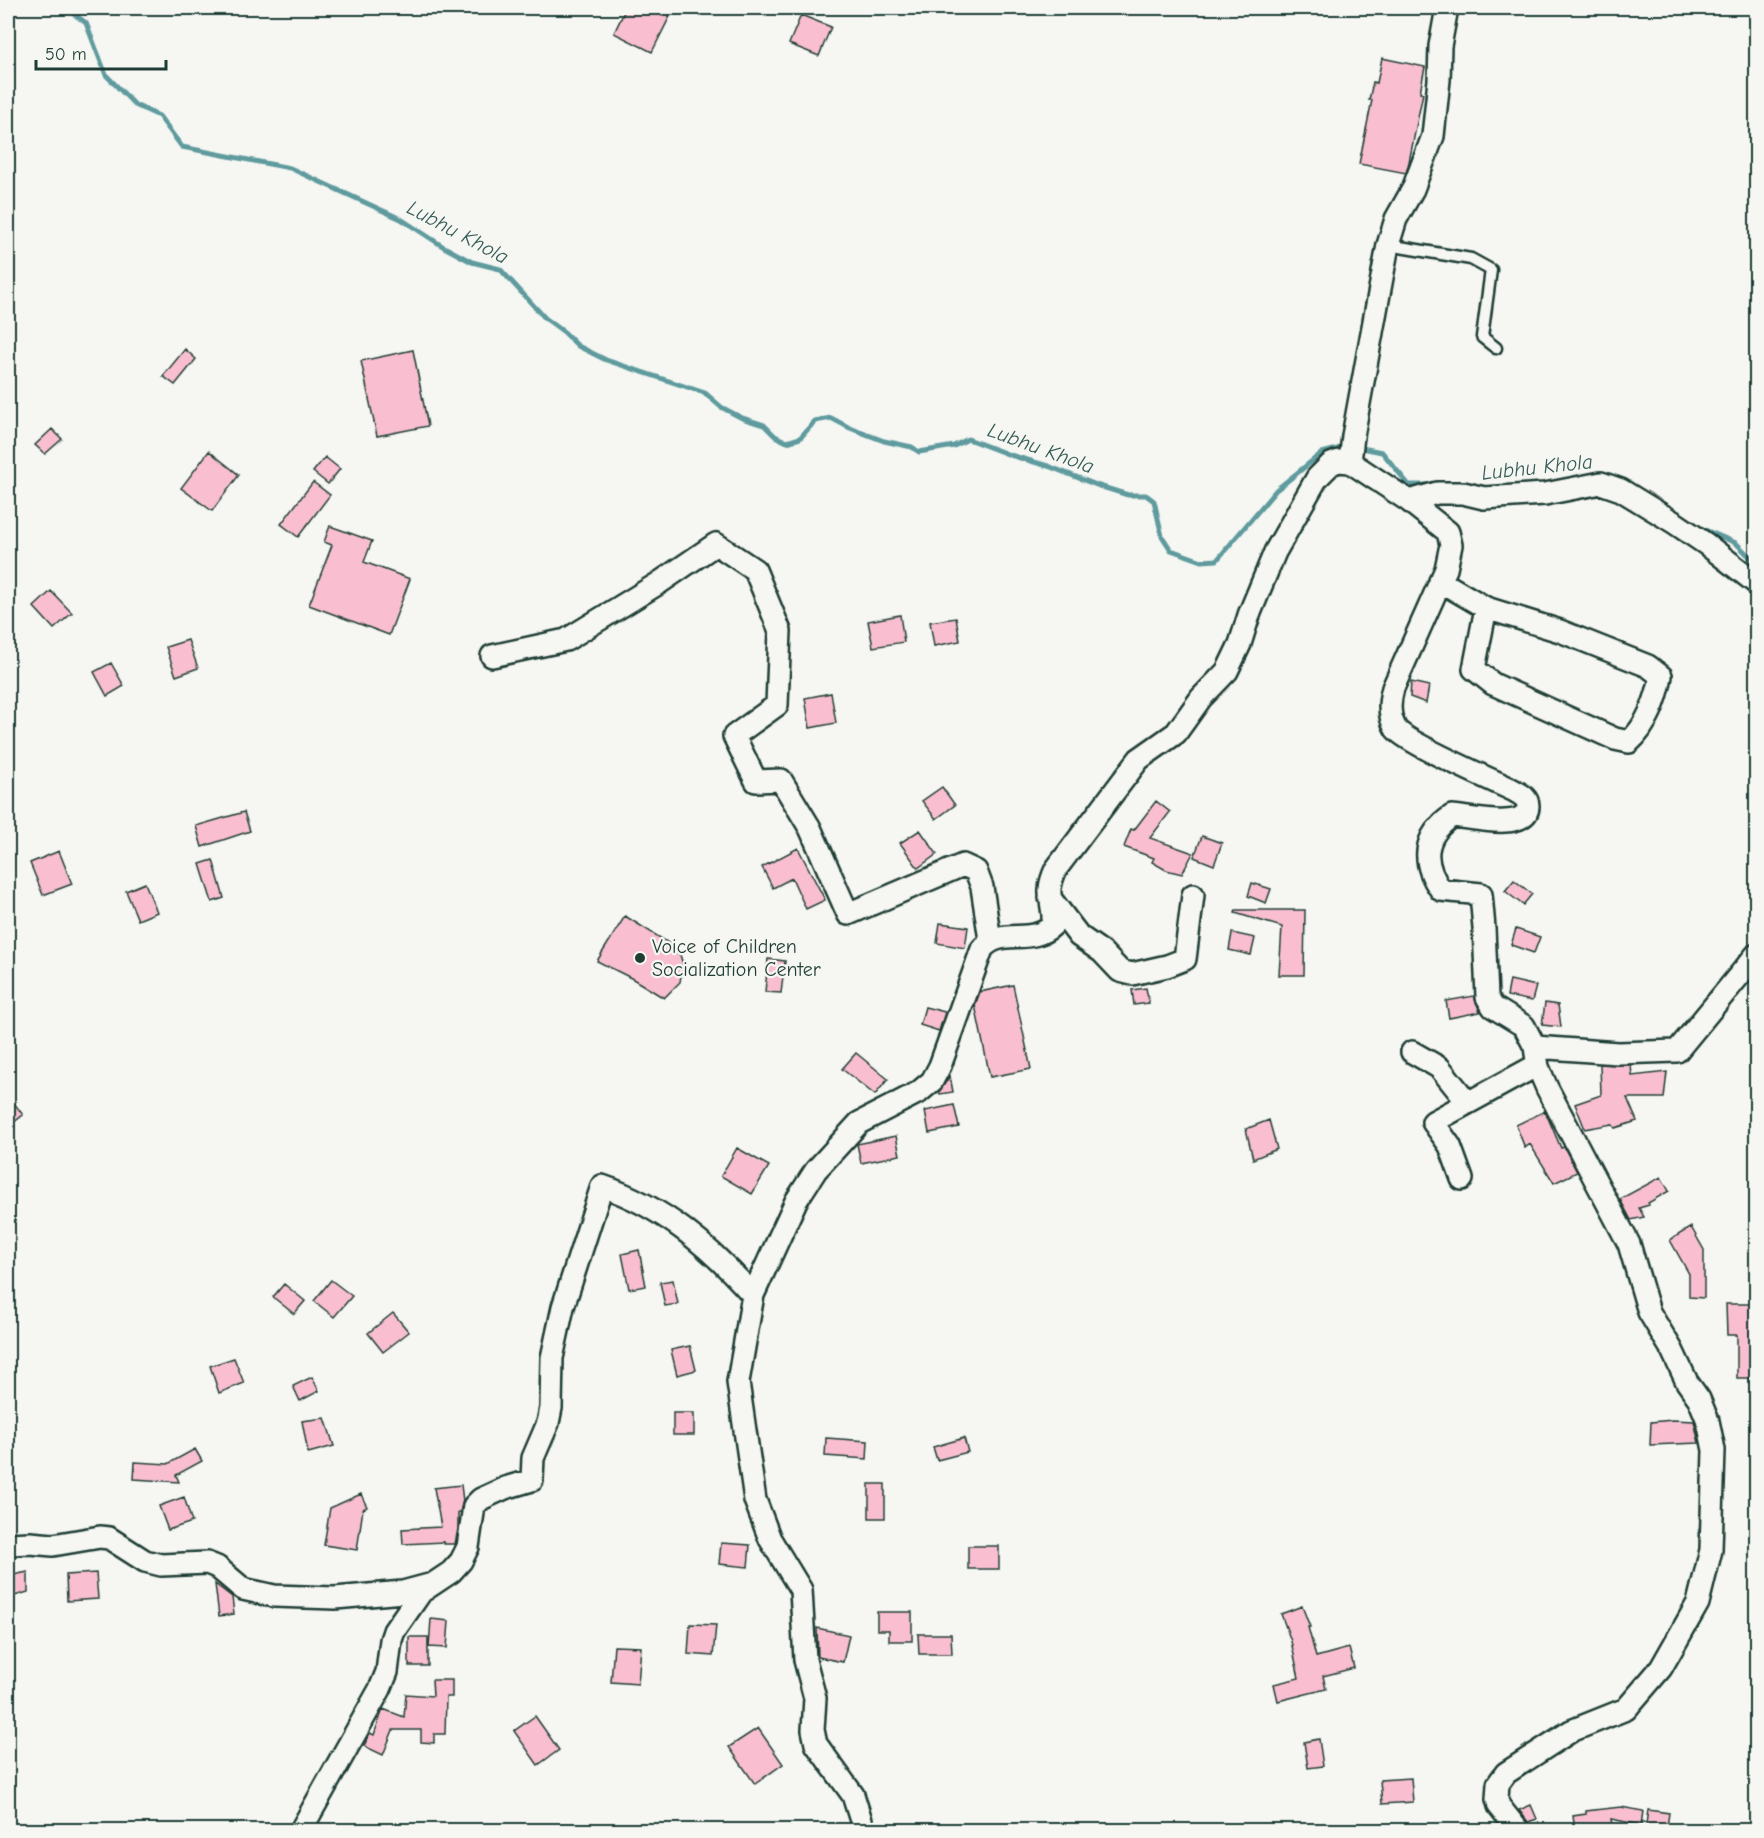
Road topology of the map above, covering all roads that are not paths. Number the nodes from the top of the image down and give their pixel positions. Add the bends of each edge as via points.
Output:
1 (1447, 8) edge
2 (1388, 245) junction
3 (1496, 348) dead end
4 (1351, 450) junction
5 (1409, 501) junction
6 (1440, 581) junction
7 (1756, 583) edge
8 (1486, 608) junction
9 (492, 656) dead end
10 (1193, 895) dead end
11 (1048, 896) junction
12 (990, 940) junction
13 (1756, 956) edge
14 (1412, 1052) dead end
15 (1536, 1057) junction
16 (1468, 1103) junction
17 (1461, 1179) dead end
18 (753, 1295) junction
19 (8, 1544) edge
20 (432, 1584) junction
21 (301, 1830) edge
22 (864, 1830) edge
23 (1518, 1830) edge

1 - 2 street via 1433,136
2 - 3 lane via 1471,259 1491,270 1482,337
2 - 4 street
4 - 5 street
4 - 11 street via 1317,478 1275,552 1227,671 1176,733 1139,759 1056,869
5 - 6 street via 1448,532 1451,545
5 - 7 street via 1437,493 1484,498 1545,494 1601,483 1621,490 1675,523
6 - 8 street
6 - 15 street via 1393,688 1391,719 1403,736 1526,797 1527,812 1519,820 1452,816 1441,823 1432,835 1428,865 1441,890 1481,894 1487,997 1493,1007 1524,1026
8 - 8 street via 1560,631 1648,666 1661,676 1639,733 1629,741 1615,740 1502,689 1480,675 1474,669
9 - 12 street via 566,640 716,544 755,570 780,631 777,705 734,736 756,782 781,780 810,828 848,914 963,865 976,871 982,887
10 - 11 street via 1185,959 1132,974 1120,971 1079,936
11 - 12 street via 1054,916 1053,925 1045,933
12 - 18 street via 982,949 932,1081 919,1092 859,1123 816,1170 796,1201
13 - 15 street via 1677,1051
14 - 16 street via 1440,1068
15 - 16 street via 1530,1069
15 - 23 street via 1547,1088 1629,1244 1649,1312 1700,1399 1714,1450 1711,1550 1698,1604 1661,1668 1626,1709 1571,1731 1506,1773 1498,1784 1497,1799
16 - 17 street via 1433,1122 1450,1146
18 - 20 street via 692,1234 624,1193 602,1185 563,1307 552,1358 551,1408 533,1458 532,1480 505,1488 474,1506 468,1547 461,1562
18 - 22 street via 738,1382 755,1500 770,1539 801,1590 805,1660 815,1698 816,1744 853,1795
19 - 20 street via 52,1545 109,1538 145,1561 161,1565 207,1563 218,1567 243,1589 274,1596 358,1596 403,1592
20 - 21 street via 421,1592 394,1631 380,1689

